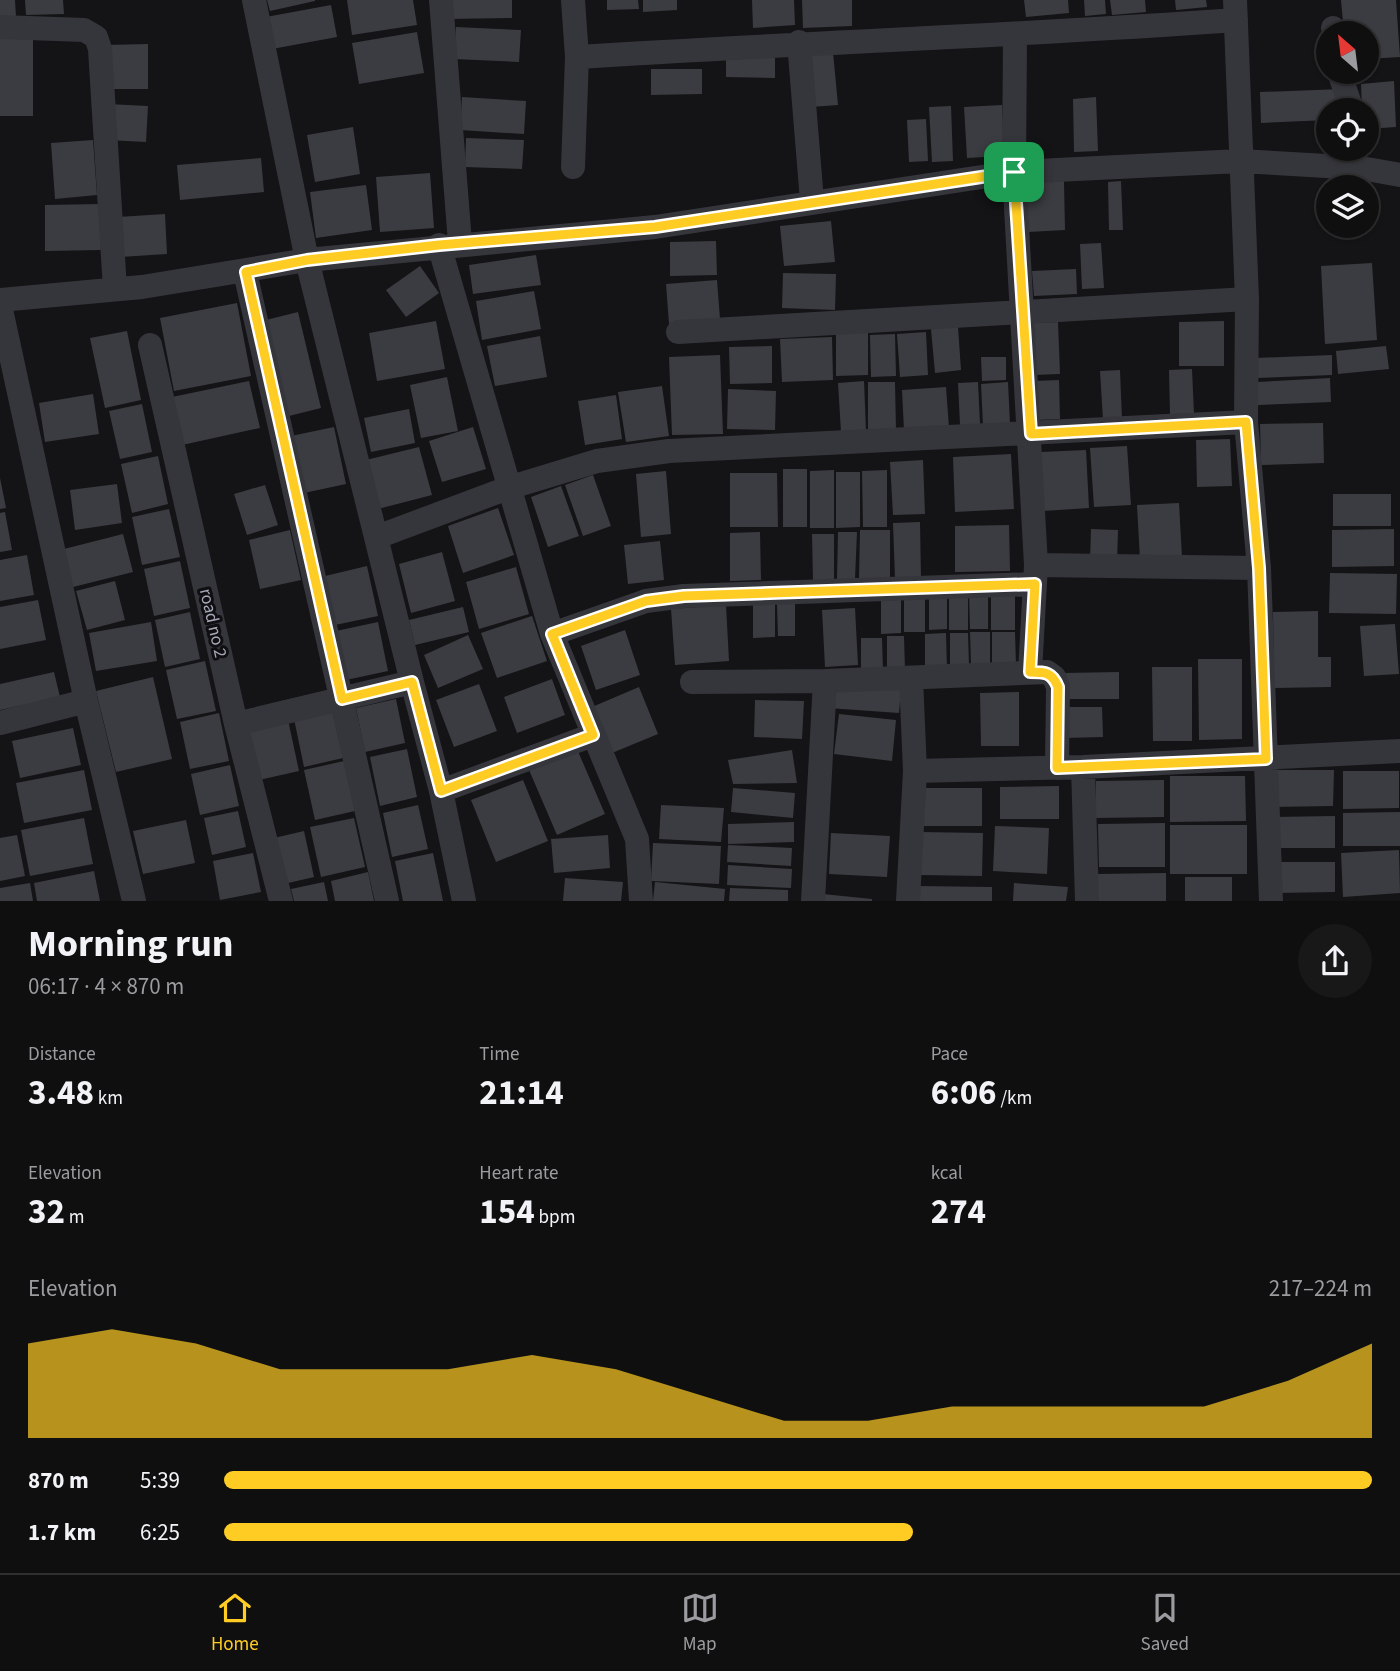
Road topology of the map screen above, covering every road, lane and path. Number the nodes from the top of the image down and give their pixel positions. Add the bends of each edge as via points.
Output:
1 (254, 0) edge
2 (441, 0) edge
3 (573, 0) edge
4 (1236, 10) edge
5 (0, 27) edge
6 (1015, 36) junction
7 (799, 42) junction
8 (577, 57) junction
9 (1316, 160) edge
10 (1240, 161) junction
11 (1364, 161) edge
12 (573, 167) dead end
13 (1014, 172) junction
14 (1400, 175) edge
15 (812, 201) junction
16 (450, 244) junction
17 (307, 260) junction
18 (246, 272) junction
19 (115, 289) junction
20 (1247, 299) junction
21 (0, 302) edge
22 (1022, 310) junction
23 (678, 332) dead end
24 (150, 345) dead end
25 (1246, 422) junction
26 (1031, 434) junction
27 (508, 488) junction
28 (377, 537) junction
29 (1259, 568) junction
30 (1035, 575) junction
31 (552, 634) junction
32 (1030, 672) junction
33 (911, 678) junction
34 (825, 681) junction
35 (412, 682) junction
36 (692, 682) dead end
37 (342, 699) junction
38 (86, 701) junction
39 (0, 723) edge
40 (236, 724) junction
41 (593, 735) junction
42 (1400, 751) edge
43 (1266, 759) junction
44 (1083, 767) junction
45 (1057, 768) junction
46 (915, 771) junction
47 (441, 791) junction
48 (134, 901) edge
49 (281, 901) edge
50 (387, 901) edge
51 (464, 901) edge
52 (640, 901) edge
53 (813, 901) edge
54 (908, 901) edge
55 (1087, 901) edge
56 (1271, 901) edge

1 - 17 street
2 - 16 street
3 - 8 street
4 - 6 street
4 - 10 street
5 - 19 street via 85,30 96,37
6 - 7 street
6 - 13 street
7 - 8 street
7 - 15 street
8 - 12 street
9 - 10 street
10 - 13 street
10 - 20 street
11 - 14 street
13 - 15 street
13 - 22 street
15 - 16 street via 655,227
16 - 17 street
16 - 27 street
17 - 18 street
17 - 28 street
18 - 19 street
18 - 37 street
19 - 21 street
20 - 22 street
20 - 25 street
21 - 38 street
22 - 23 street
22 - 26 street
24 - 40 street, road no 2
25 - 26 street
25 - 29 street
26 - 27 street via 669,451 597,461
26 - 30 street
27 - 28 street
27 - 31 street
28 - 35 street
29 - 30 street
29 - 43 street
30 - 31 street via 684,596 637,604
30 - 32 street
31 - 41 street
32 - 33 street
32 - 45 street via 1047,672 1058,687
33 - 34 street
33 - 46 street
34 - 36 street
34 - 53 street
35 - 37 street
35 - 47 street
37 - 40 street
37 - 50 street
38 - 39 street
38 - 48 street
40 - 49 street, road no 2
41 - 47 street
41 - 52 street via 638,839
42 - 43 street
43 - 44 street
43 - 56 street
44 - 45 street
44 - 55 street
45 - 46 street
46 - 54 street
47 - 51 street

